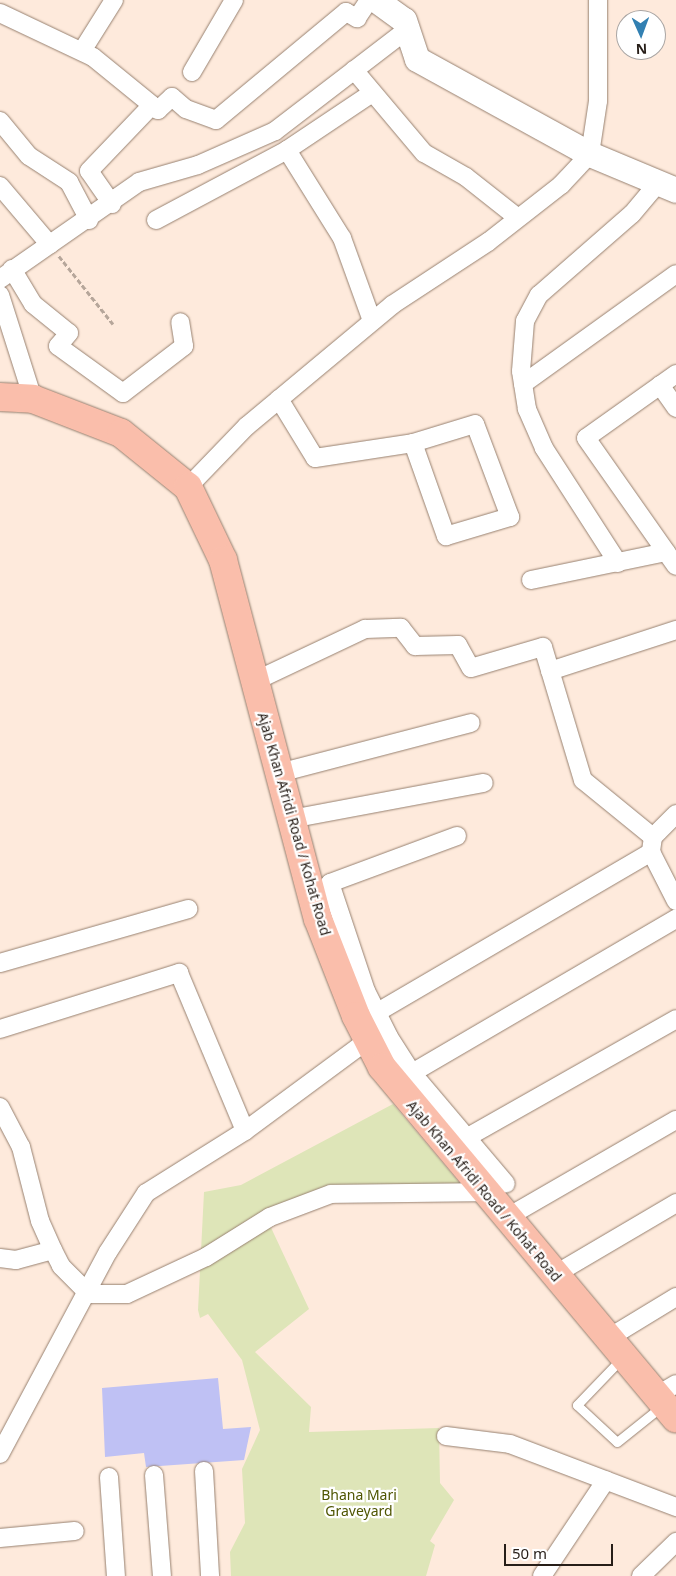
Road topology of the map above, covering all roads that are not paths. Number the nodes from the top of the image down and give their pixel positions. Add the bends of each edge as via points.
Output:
1 (114, 0) edge
2 (234, 0) edge
3 (598, 0) edge
4 (384, 2) edge
5 (0, 13) edge
6 (409, 28) junction
7 (82, 51) junction
8 (354, 70) junction
9 (192, 72) dead end
10 (372, 93) junction
11 (152, 105) junction
12 (0, 121) edge
13 (287, 150) junction
14 (590, 154) junction
15 (0, 186) edge
16 (667, 186) edge
17 (112, 204) junction
18 (518, 218) junction
19 (89, 220) junction
20 (156, 220) dead end
21 (50, 245) junction
22 (6, 274) edge
23 (676, 274) edge
24 (0, 295) edge
25 (372, 321) junction
26 (180, 322) dead end
27 (676, 374) edge
28 (523, 384) junction
29 (660, 385) junction
30 (0, 397) edge
31 (33, 399) junction
32 (279, 399) junction
33 (676, 408) edge
34 (413, 442) junction
35 (188, 487) junction
36 (673, 561) edge
37 (618, 563) junction
38 (531, 580) dead end
39 (676, 630) edge
40 (550, 671) junction
41 (254, 681) junction
42 (471, 723) dead end
43 (279, 772) junction
44 (484, 783) dead end
45 (676, 814) edge
46 (291, 819) junction
47 (456, 836) dead end
48 (652, 844) junction
49 (676, 901) edge
50 (188, 909) dead end
51 (676, 919) edge
52 (0, 963) edge
53 (376, 1013) junction
54 (676, 1019) edge
55 (0, 1029) edge
56 (368, 1040) junction
57 (412, 1073) junction
58 (0, 1107) edge
59 (676, 1120) edge
60 (246, 1132) junction
61 (466, 1138) junction
62 (497, 1188) junction
63 (676, 1203) edge
64 (506, 1218) junction
65 (53, 1250) junction
66 (0, 1258) edge
67 (554, 1275) junction
68 (89, 1294) junction
69 (676, 1297) edge
70 (615, 1348) junction
71 (668, 1401) edge
72 (446, 1436) dead end
73 (0, 1454) edge
74 (204, 1472) dead end
75 (154, 1475) dead end
76 (109, 1477) dead end
77 (606, 1480) junction
78 (676, 1507) edge
79 (75, 1531) dead end
80 (0, 1538) edge
81 (676, 1542) edge
82 (116, 1576) edge
83 (162, 1576) edge
84 (210, 1576) edge
85 (542, 1576) edge
86 (641, 1576) edge

1 - 7 street
2 - 9 street
3 - 14 street via 598,101
4 - 6 street
4 - 11 street via 357,18 346,12 216,120 186,109 172,97 158,110
5 - 7 street
6 - 8 street
6 - 14 street via 417,59
7 - 11 street
8 - 10 street
8 - 17 street via 275,131 198,165 139,182
10 - 13 street
10 - 18 street via 424,152 466,177
11 - 17 street via 89,171
12 - 19 street via 29,156 69,182
13 - 20 street
13 - 25 street via 342,238
14 - 16 street
14 - 18 street
15 - 21 street
16 - 28 street via 539,295 525,321
17 - 19 street
18 - 25 street
19 - 21 street
21 - 22 street
22 - 26 street via 32,304 68,333 58,346 124,393 184,346
23 - 28 street
24 - 31 street
25 - 32 street
27 - 29 street
28 - 37 street via 527,409 544,448
29 - 33 street
29 - 36 street via 586,438
30 - 31 main road, Ajab Khan Afridi Road / Kohat Road
31 - 35 main road, Ajab Khan Afridi Road / Kohat Road via 121,433
32 - 34 street via 315,458
32 - 35 street
34 - 34 street via 446,536 510,517 474,424
35 - 41 main road, Ajab Khan Afridi Road / Kohat Road via 223,560
36 - 37 street
37 - 38 street
39 - 40 street
40 - 41 street via 543,647 471,668 458,644 416,646 401,628 392,628 365,629
40 - 48 street via 583,780
41 - 43 main road, Ajab Khan Afridi Road / Kohat Road
42 - 43 street
43 - 46 main road, Ajab Khan Afridi Road / Kohat Road
44 - 46 street
45 - 48 street
46 - 56 main road, Ajab Khan Afridi Road / Kohat Road via 318,919
47 - 53 street via 330,883
48 - 49 street
48 - 53 street
50 - 52 street
51 - 57 street
53 - 57 street
54 - 61 street
55 - 60 street via 179,973
56 - 60 street
56 - 62 main road, Ajab Khan Afridi Road / Kohat Road via 382,1067
57 - 61 street
58 - 65 street via 21,1147 40,1220
59 - 64 street
60 - 68 street via 146,1193 108,1252
61 - 62 street
62 - 64 main road, Ajab Khan Afridi Road / Kohat Road
62 - 68 street via 331,1194 270,1217 206,1258 127,1294
63 - 67 street
64 - 67 main road, Ajab Khan Afridi Road / Kohat Road
65 - 66 street via 16,1260
65 - 68 street via 61,1266
67 - 70 main road, Ajab Khan Afridi Road / Kohat Road
68 - 73 street
69 - 70 street
70 - 71 main road, Ajab Khan Afridi Road / Kohat Road
70 - 71 lane via 577,1405 618,1442
72 - 77 street via 510,1444
74 - 84 street
75 - 83 street
76 - 82 street
77 - 78 street
77 - 85 street
79 - 80 street
81 - 86 street

